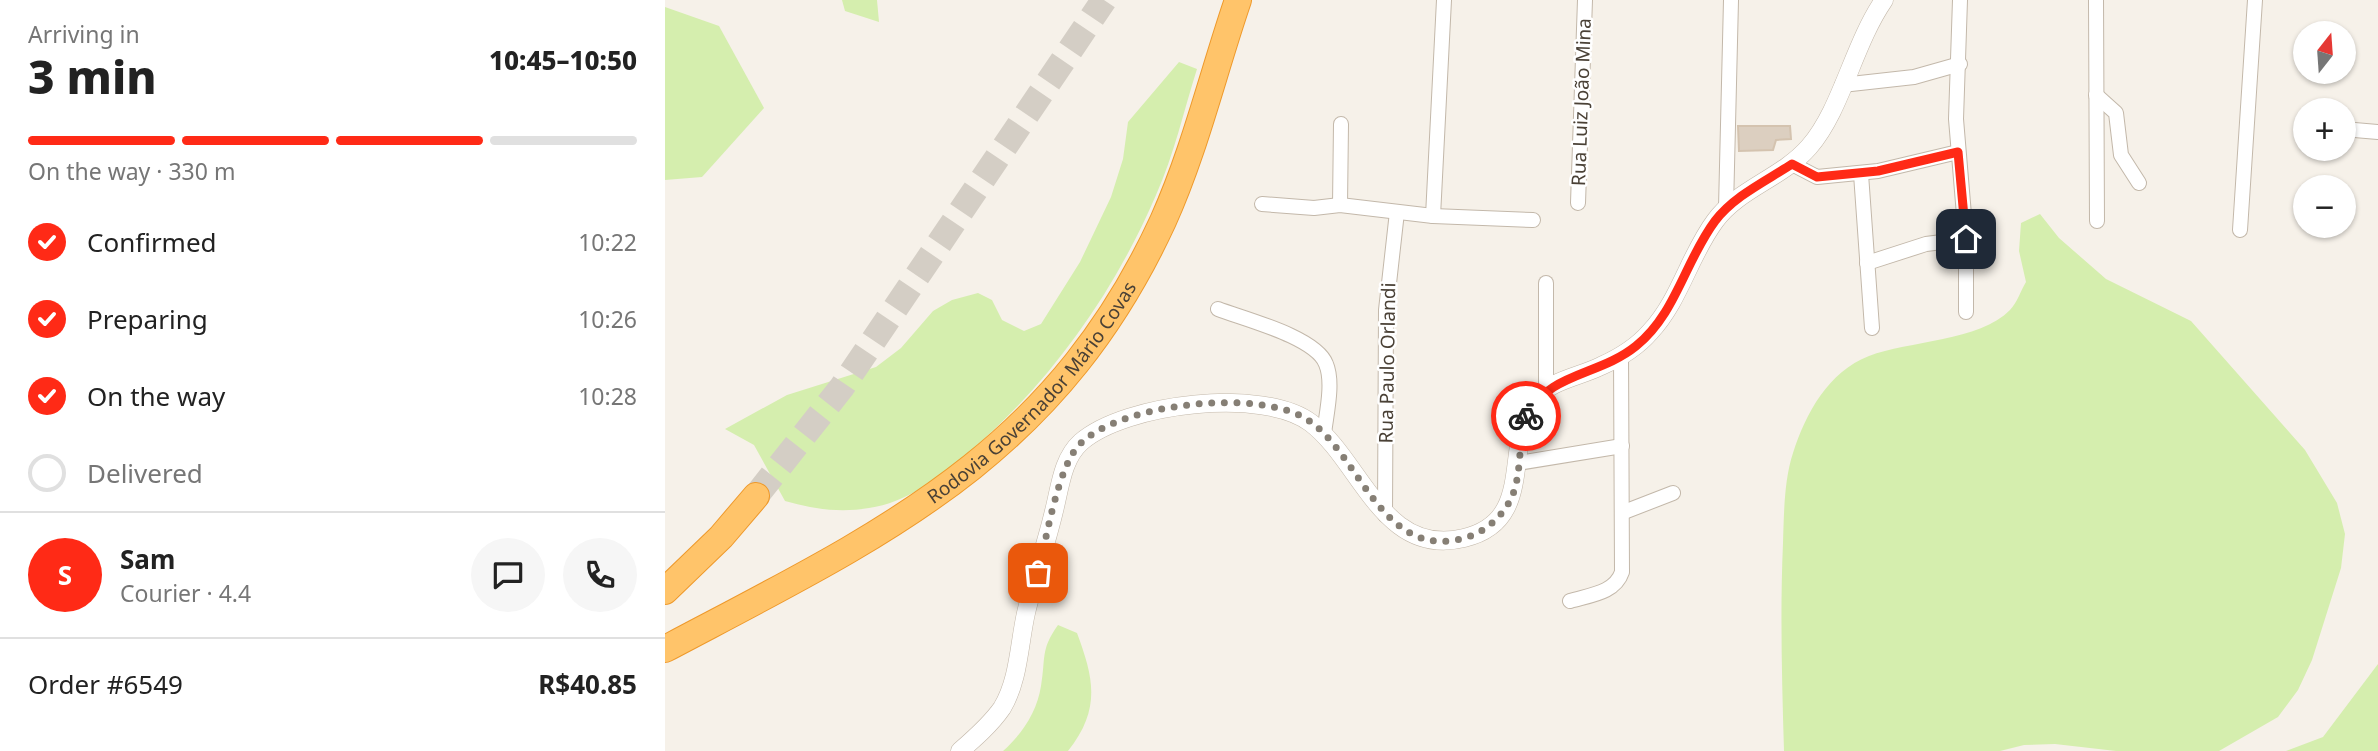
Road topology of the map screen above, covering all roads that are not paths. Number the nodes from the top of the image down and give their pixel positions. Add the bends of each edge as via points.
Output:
1 (1238, 0) edge
2 (1444, 0) edge
3 (1585, 0) edge
4 (1731, 0) edge
5 (1884, 0) edge
6 (1960, 0) edge
7 (2096, 0) edge
8 (2255, 0) edge
9 (1960, 64) junction
10 (1842, 85) junction
11 (2097, 95) junction
12 (1341, 124) dead end
13 (2356, 130) edge
14 (2378, 132) edge
15 (1958, 152) junction
16 (1792, 164) junction
17 (1861, 174) junction
18 (2139, 183) dead end
19 (1578, 203) dead end
20 (1262, 204) dead end
21 (1340, 205) junction
22 (1725, 208) junction
23 (1397, 212) junction
24 (1433, 215) junction
25 (1533, 220) dead end
26 (2097, 221) dead end
27 (2240, 230) dead end
28 (1966, 239) junction
29 (1867, 263) junction
30 (1546, 283) dead end
31 (1218, 309) dead end
32 (1966, 312) dead end
33 (1872, 328) dead end
34 (1621, 355) junction
35 (1546, 389) junction
36 (1325, 434) junction
37 (1622, 446) junction
38 (1518, 463) junction
39 (1674, 493) dead end
40 (756, 496) tunnel mouth
41 (1624, 512) junction
42 (1385, 514) junction
43 (665, 591) edge
44 (1570, 601) dead end
45 (665, 649) edge
46 (960, 751) edge

1 - 45 highway, Rodovia Governador Mário Covas via 1178,182 1147,255 1100,333 1050,397 994,451 920,508
2 - 24 street
3 - 19 street, Rua Luiz João Mina
4 - 22 street
5 - 10 street via 1864,31
6 - 9 street
7 - 11 street
8 - 27 street
9 - 10 street via 1915,77
9 - 15 street
10 - 16 street via 1816,138
11 - 18 street via 2116,113 2121,155
11 - 26 street
12 - 21 street
13 - 14 street
15 - 17 street
15 - 28 street
16 - 17 street via 1817,177
16 - 22 street
17 - 29 street
20 - 21 street
21 - 23 street
22 - 34 street via 1666,312
23 - 24 street
23 - 42 street, Rua Paulo Orlandi via 1386,310
24 - 25 street
28 - 29 street via 1926,244
28 - 32 street
29 - 33 street
30 - 35 street
31 - 36 street via 1297,340 1321,356 1328,378
34 - 35 street
34 - 37 street
35 - 38 street via 1525,418
36 - 42 street
36 - 46 street via 1294,412 1274,407 1188,404 1125,420 1080,443 1060,482 1010,690 991,722
37 - 38 street
37 - 41 street
38 - 42 street via 1513,496 1476,535 1430,540
39 - 41 street
40 - 43 highway
41 - 44 street via 1619,582

